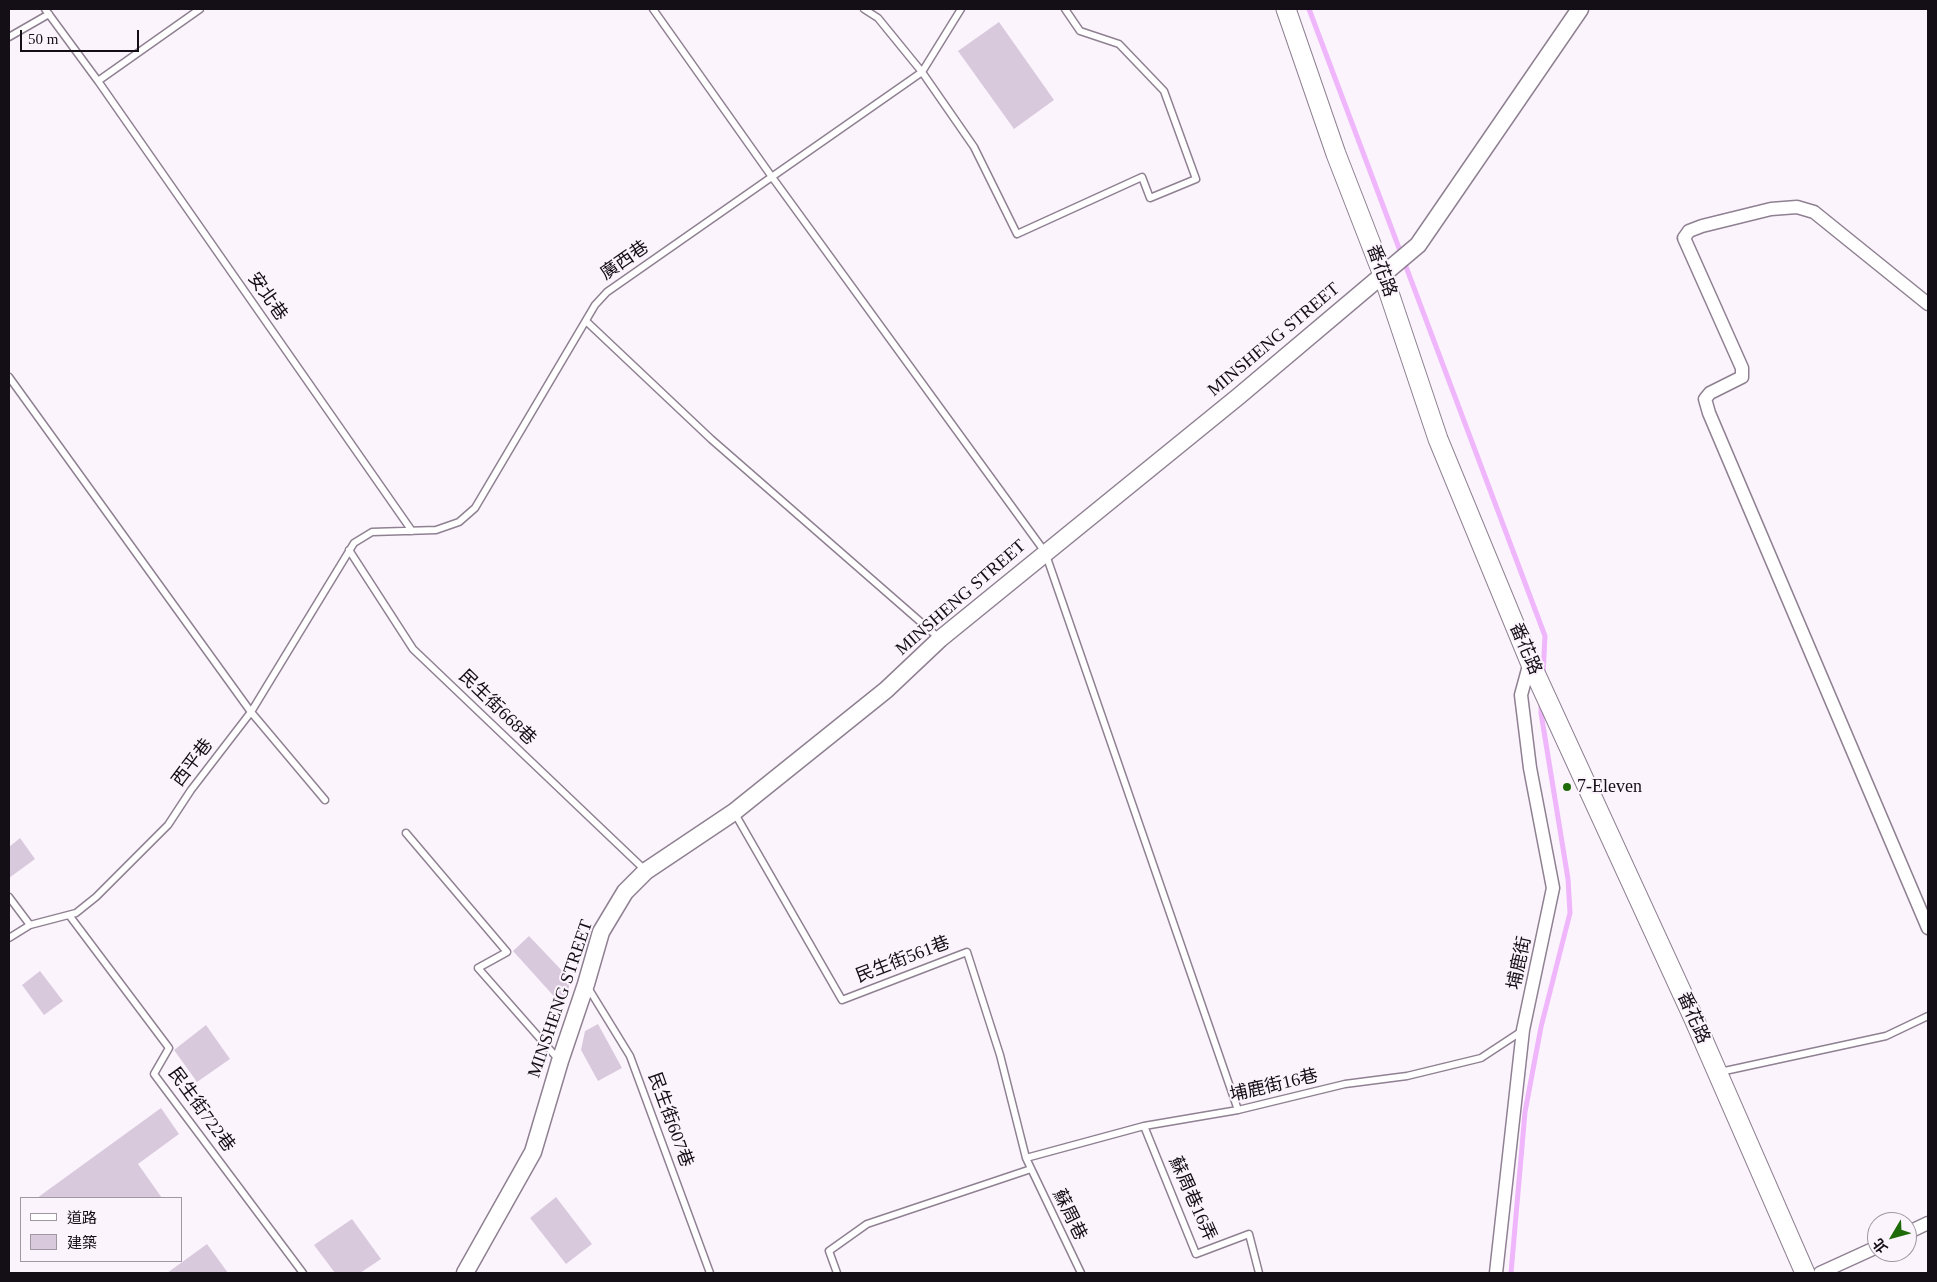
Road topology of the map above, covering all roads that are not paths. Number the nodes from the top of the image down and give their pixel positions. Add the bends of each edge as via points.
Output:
1 (200, 9) edge
2 (653, 9) edge
3 (864, 9) edge
4 (961, 9) edge
5 (1064, 9) edge
6 (1286, 9) edge
7 (1580, 9) edge
8 (47, 11) edge
9 (9, 37) edge
10 (922, 72) junction
11 (98, 81) junction
12 (772, 177) junction
13 (1383, 275) junction
14 (1928, 304) edge
15 (586, 321) junction
16 (9, 377) edge
17 (412, 531) junction
18 (349, 550) junction
19 (1045, 552) junction
20 (940, 639) junction
21 (1530, 662) junction
22 (251, 712) junction
23 (325, 800) dead end
24 (734, 812) junction
25 (406, 833) dead end
26 (646, 871) junction
27 (9, 897) edge
28 (69, 915) junction
29 (30, 926) junction
30 (1928, 928) edge
31 (9, 938) edge
32 (586, 984) junction
33 (1928, 1016) edge
34 (1523, 1030) junction
35 (560, 1061) junction
36 (1717, 1072) junction
37 (1238, 1110) junction
38 (1144, 1126) junction
39 (1026, 1158) junction
40 (1031, 1169) junction
41 (1867, 1252) edge
42 (303, 1273) edge
43 (465, 1273) edge
44 (710, 1273) edge
45 (837, 1273) edge
46 (1081, 1273) edge
47 (1259, 1273) edge
48 (1496, 1273) edge
49 (1805, 1273) edge
50 (1820, 1273) edge

1 - 11 lane
2 - 12 lane
3 - 10 lane via 878,18
4 - 10 lane, 廣西巷
5 - 10 lane via 1080,31 1119,44 1164,90 1196,179 1150,198 1142,177 1017,234 974,147
6 - 13 main road, 番花路 via 1336,154
7 - 13 street, MINSHENG STREET via 1418,245
8 - 9 lane
8 - 11 lane, 安北巷
10 - 12 lane, 廣西巷
11 - 17 lane, 安北巷
12 - 15 lane, 廣西巷 via 607,292
12 - 19 lane
13 - 19 street, MINSHENG STREET
13 - 21 main road, 番花路 via 1438,439
14 - 30 street via 1814,212 1797,207 1771,209 1702,226 1690,230 1684,238 1742,368 1742,378 1710,393 1705,399 1709,414
15 - 17 lane, 廣西巷 via 475,508 459,522 436,530
15 - 20 lane via 711,439
16 - 22 lane
17 - 18 lane, 廣西巷 via 372,532
18 - 22 lane, 西平巷
18 - 26 lane, 民生街668巷 via 413,649
19 - 20 street, MINSHENG STREET
19 - 37 lane
20 - 24 street, MINSHENG STREET via 886,690
21 - 34 street, 埔鹿街 via 1521,696 1530,768 1553,888
21 - 36 main road, 番花路
22 - 23 lane
22 - 28 lane, 西平巷 via 168,825 96,897
24 - 26 street, MINSHENG STREET
24 - 39 lane, 民生街561巷 via 842,1000 968,952 1000,1055
25 - 35 lane via 507,952 478,968
26 - 32 street, MINSHENG STREET via 626,892 601,932
27 - 29 lane
28 - 29 lane, 西平巷
28 - 42 lane, 民生街722巷 via 170,1048 154,1074
29 - 31 lane, 西平巷
32 - 35 street, MINSHENG STREET
32 - 44 lane, 民生街607巷 via 630,1056
33 - 36 lane via 1886,1036
34 - 37 lane, 埔鹿街16巷 via 1481,1058 1407,1076 1345,1084
34 - 48 street, 埔鹿街
35 - 43 street, MINSHENG STREET via 533,1152
36 - 49 main road, 番花路
37 - 38 lane, 埔鹿街16巷
38 - 39 lane, 埔鹿街16巷
38 - 47 lane, 蘇周巷16弄 via 1196,1254 1249,1234
39 - 40 lane, 民生街561巷
40 - 45 lane via 867,1224 829,1251
40 - 46 lane, 蘇周巷
41 - 50 street

